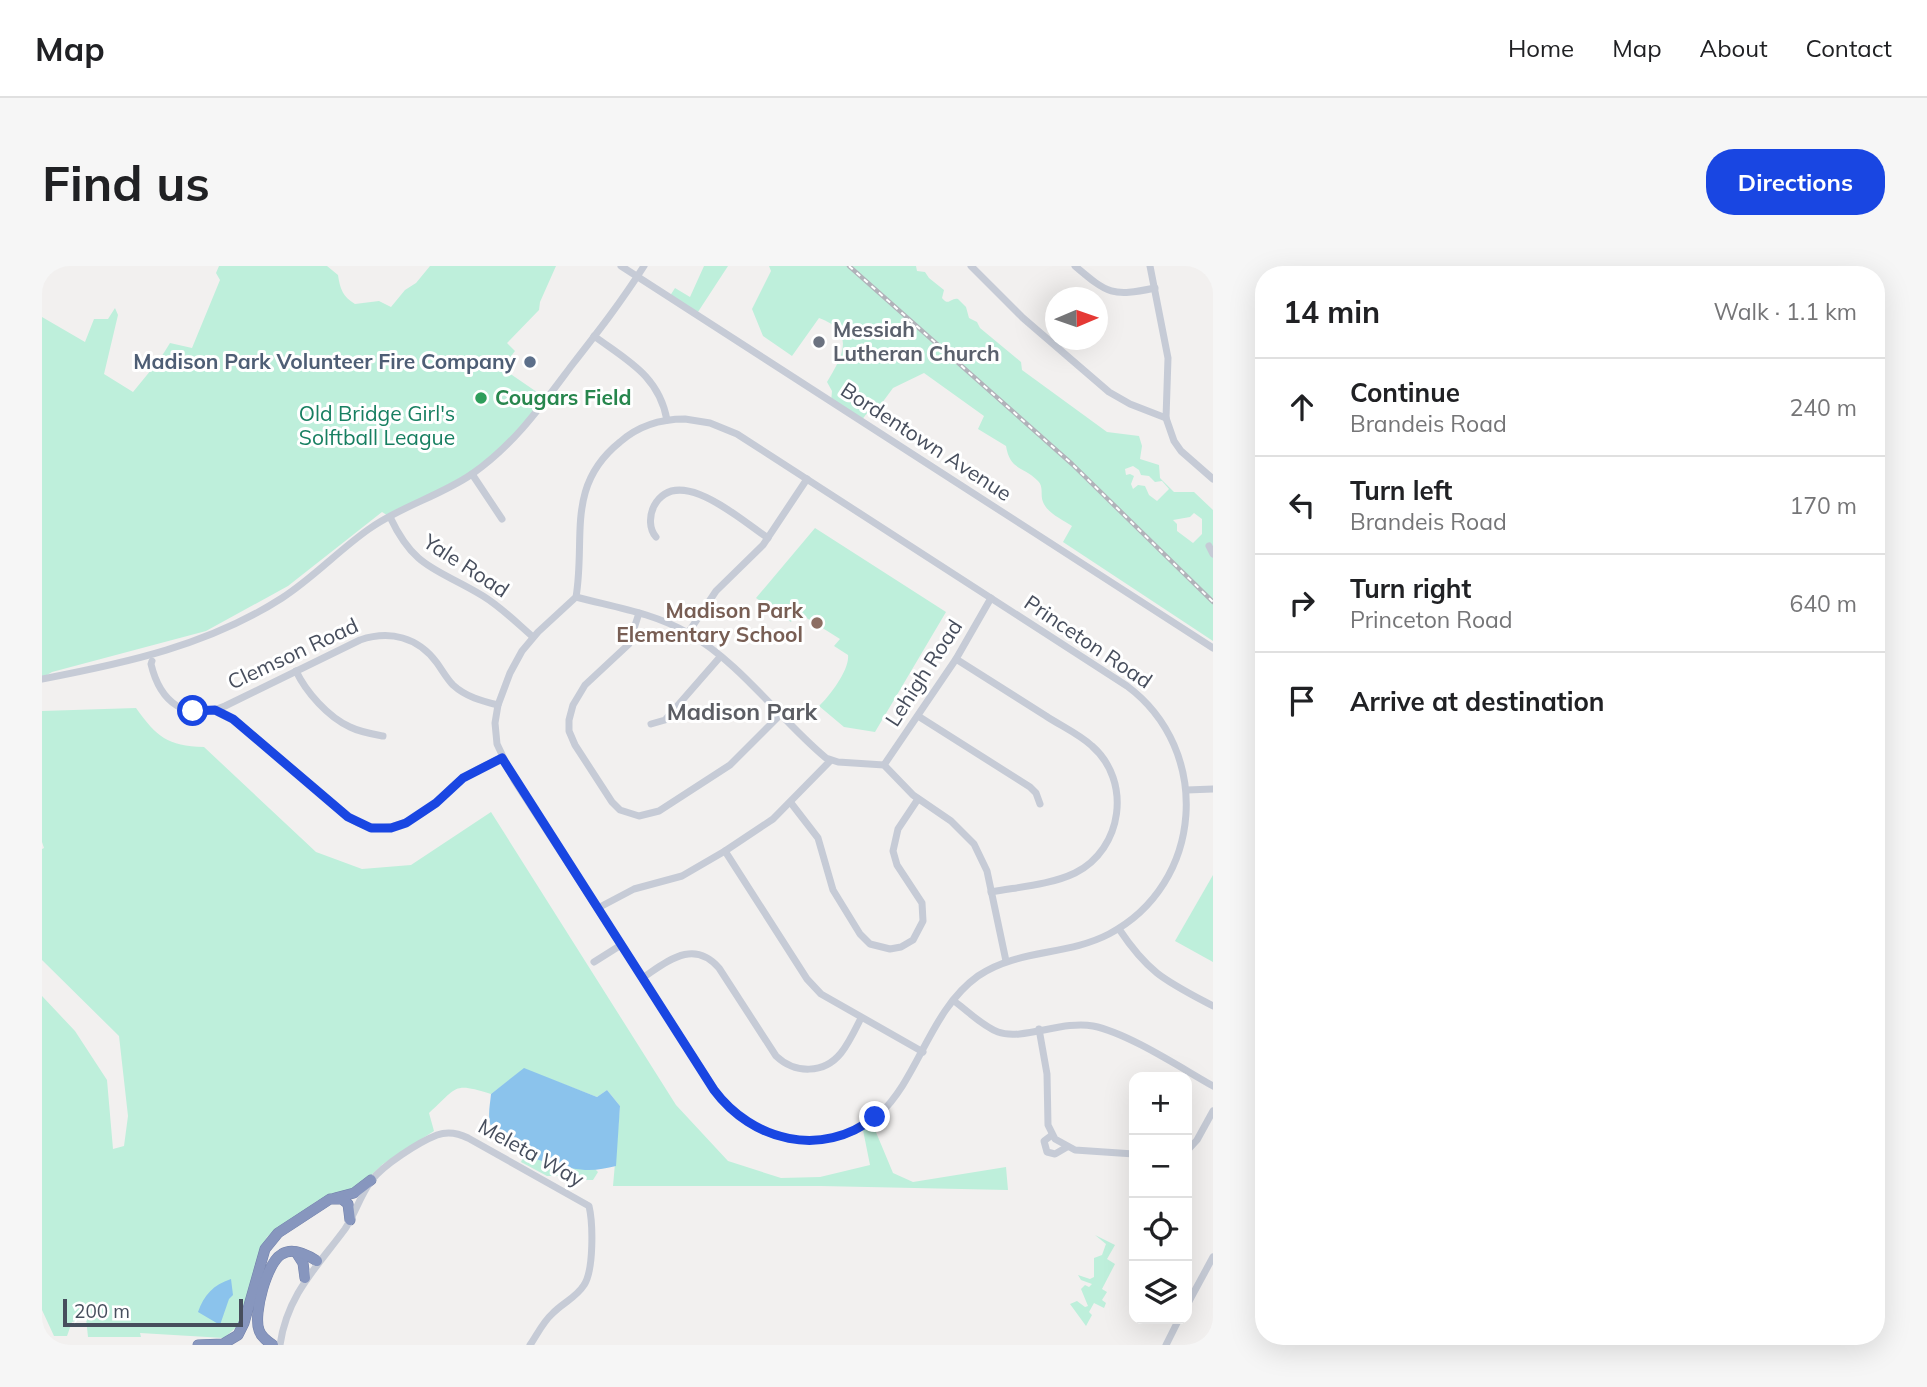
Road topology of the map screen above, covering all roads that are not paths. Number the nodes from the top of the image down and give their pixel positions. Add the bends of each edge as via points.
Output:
1 (621, 266) edge
2 (644, 266) edge
3 (971, 266) edge
4 (1075, 266) edge
5 (1150, 266) edge
6 (637, 277) junction
7 (1155, 288) junction
8 (594, 336) junction
9 (1166, 418) junction
10 (667, 420) junction
11 (472, 474) junction
12 (807, 479) junction
13 (1213, 479) edge
14 (390, 517) junction
15 (502, 519) dead end
16 (656, 537) dead end
17 (768, 538) junction
18 (576, 597) junction
19 (991, 598) junction
20 (639, 613) junction
21 (688, 633) junction
22 (533, 638) junction
23 (1213, 648) edge
24 (720, 657) junction
25 (956, 659) junction
26 (152, 661) dead end
27 (296, 671) junction
28 (42, 679) edge
29 (498, 705) junction
30 (215, 710) junction
31 (780, 715) junction
32 (918, 716) junction
33 (651, 724) dead end
34 (383, 736) dead end
35 (502, 758) junction
36 (830, 761) junction
37 (884, 765) junction
38 (1213, 789) edge
39 (1187, 790) junction
40 (918, 799) junction
41 (791, 803) junction
42 (1040, 804) dead end
43 (725, 851) junction
44 (991, 892) junction
45 (598, 908) junction
46 (1119, 929) junction
47 (621, 945) junction
48 (1006, 961) junction
49 (594, 962) dead end
50 (642, 978) junction
51 (954, 1001) junction
52 (1213, 1006) edge
53 (861, 1018) junction
54 (1039, 1029) junction
55 (923, 1052) junction
56 (1213, 1086) edge
57 (1213, 1111) edge
58 (1052, 1135) junction
59 (1192, 1146) edge
60 (1066, 1147) junction
61 (1129, 1154) edge
62 (372, 1180) junction
63 (335, 1198) junction
64 (350, 1220) junction
65 (295, 1252) junction
66 (1213, 1256) edge
67 (317, 1261) junction
68 (305, 1278) junction
69 (1192, 1296) edge
70 (1176, 1324) edge
71 (198, 1345) edge
72 (273, 1345) edge
73 (280, 1345) edge
74 (530, 1345) edge
75 (1166, 1345) edge

1 - 6 street, Bordentown Avenue
2 - 6 street
3 - 9 street via 1109,392
4 - 7 street via 1117,294
5 - 7 street
6 - 8 street
6 - 23 street, Bordentown Avenue
7 - 9 street via 1168,358
8 - 10 street via 651,380
8 - 11 street via 518,435
9 - 13 street via 1174,442
10 - 12 street, Princeton Road via 696,420 731,430
10 - 18 street, Princeton Road via 625,437 592,474 581,505
11 - 14 street
11 - 15 street
12 - 17 street
12 - 19 street, Princeton Road
14 - 22 street, Yale Road via 416,558 489,600
14 - 28 street via 284,597 199,640
16 - 17 street via 651,522 655,505 667,494 685,489 701,494
17 - 21 street via 711,597
18 - 20 street
18 - 22 street, Princeton Road
19 - 25 street, Lehigh Road
19 - 39 street, Princeton Road via 1143,698 1174,741
20 - 21 street
20 - 31 street via 629,644 585,685 569,720 577,748 620,810 639,816 659,811 730,765
21 - 24 street
22 - 29 street, Princeton Road via 513,667
24 - 31 street
24 - 33 street via 665,720
25 - 32 street, Lehigh Road
25 - 44 street via 1092,746 1116,789 1111,835 1090,864 1060,878
26 - 30 street, Clemson Road via 156,684 167,698 188,710
27 - 29 street, Clemson Road via 360,640 398,636 422,647 466,695
27 - 30 street, Clemson Road
27 - 34 street via 308,693 344,724
29 - 35 street, Princeton Road via 495,729
30 - 35 street via 239,723 351,819 371,828 406,823 463,778
31 - 36 street
32 - 37 street, Lehigh Road
32 - 42 street via 1030,787
35 - 45 street, Princeton Road
36 - 37 street
36 - 41 street
37 - 40 street
38 - 39 street
39 - 46 street, Princeton Road via 1186,824 1174,864 1150,902
40 - 41 street via 898,829 893,851 922,903 923,920 913,940 890,949 870,944 860,934 833,890 818,838
40 - 44 street via 970,839 984,864
41 - 43 street
43 - 45 street via 682,876 634,889
43 - 53 street via 807,979 821,994
44 - 48 street
45 - 47 street, Princeton Road
46 - 48 street, Princeton Road via 1080,946
46 - 52 street via 1157,975
47 - 49 street
47 - 50 street, Princeton Road
48 - 51 street, Princeton Road via 976,978
50 - 53 street via 680,955 708,958 776,1056 801,1069 816,1069 834,1060
50 - 55 street, Princeton Road via 728,1107 749,1124 782,1137 823,1139 867,1122 897,1095
51 - 54 street via 999,1032
51 - 55 street, Princeton Road
53 - 55 street
54 - 56 street via 1072,1025 1109,1031
54 - 58 street
57 - 59 street
58 - 60 street
58 - 60 street via 1044,1141 1047,1152 1055,1154
60 - 61 street
62 - 63 highway via 354,1193
62 - 64 street, Meleta Way
62 - 74 street, Meleta Way via 438,1135 460,1134 589,1206 586,1283 552,1313
63 - 64 highway via 348,1204
63 - 71 highway via 269,1242 238,1335 223,1344
64 - 67 street, Meleta Way
65 - 67 highway
65 - 68 highway via 303,1262
65 - 72 highway via 278,1257 260,1298 258,1328
66 - 69 street
67 - 68 street, Meleta Way
68 - 73 street, Meleta Way
70 - 75 street

